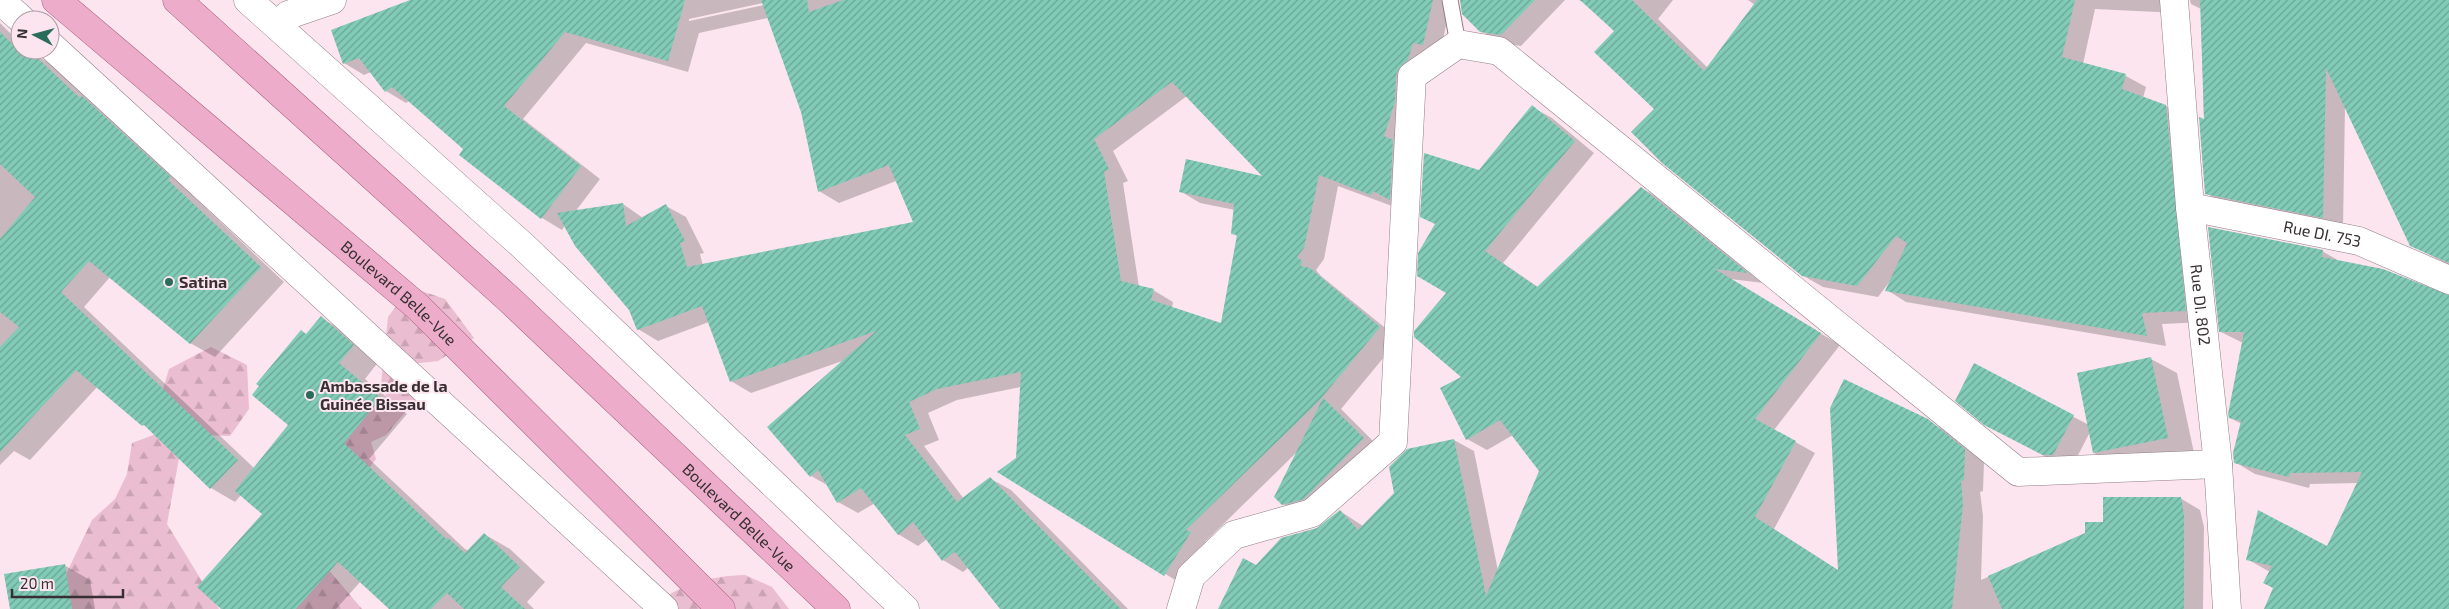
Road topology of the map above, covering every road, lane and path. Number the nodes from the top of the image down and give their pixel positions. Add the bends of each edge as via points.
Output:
1 (0, 0) edge
2 (56, 0) edge
3 (178, 0) edge
4 (248, 0) edge
5 (332, 0) edge
6 (1450, 0) edge
7 (2174, 0) edge
8 (11, 10) edge
9 (284, 13) edge
10 (1458, 44) junction
11 (60, 55) edge
12 (2190, 206) junction
13 (2449, 280) edge
14 (2218, 464) junction
15 (664, 609) edge
16 (721, 609) edge
17 (836, 609) edge
18 (906, 609) edge
19 (1181, 609) edge
20 (2227, 609) edge

1 - 8 street
2 - 16 main road, Boulevard Belle-Vue via 418,307
3 - 17 main road, Boulevard Belle-Vue via 504,295
4 - 9 street
5 - 9 street
6 - 10 lane
7 - 12 street, Rue DI. 802
9 - 18 street via 523,246
10 - 14 street via 1499,51 2018,472
10 - 19 street via 1412,76 1393,442 1312,513 1234,535 1191,576
11 - 15 street
12 - 13 street, Rue DI. 753 via 2359,241
12 - 14 street, Rue DI. 802
14 - 20 street, Rue DI. 802

